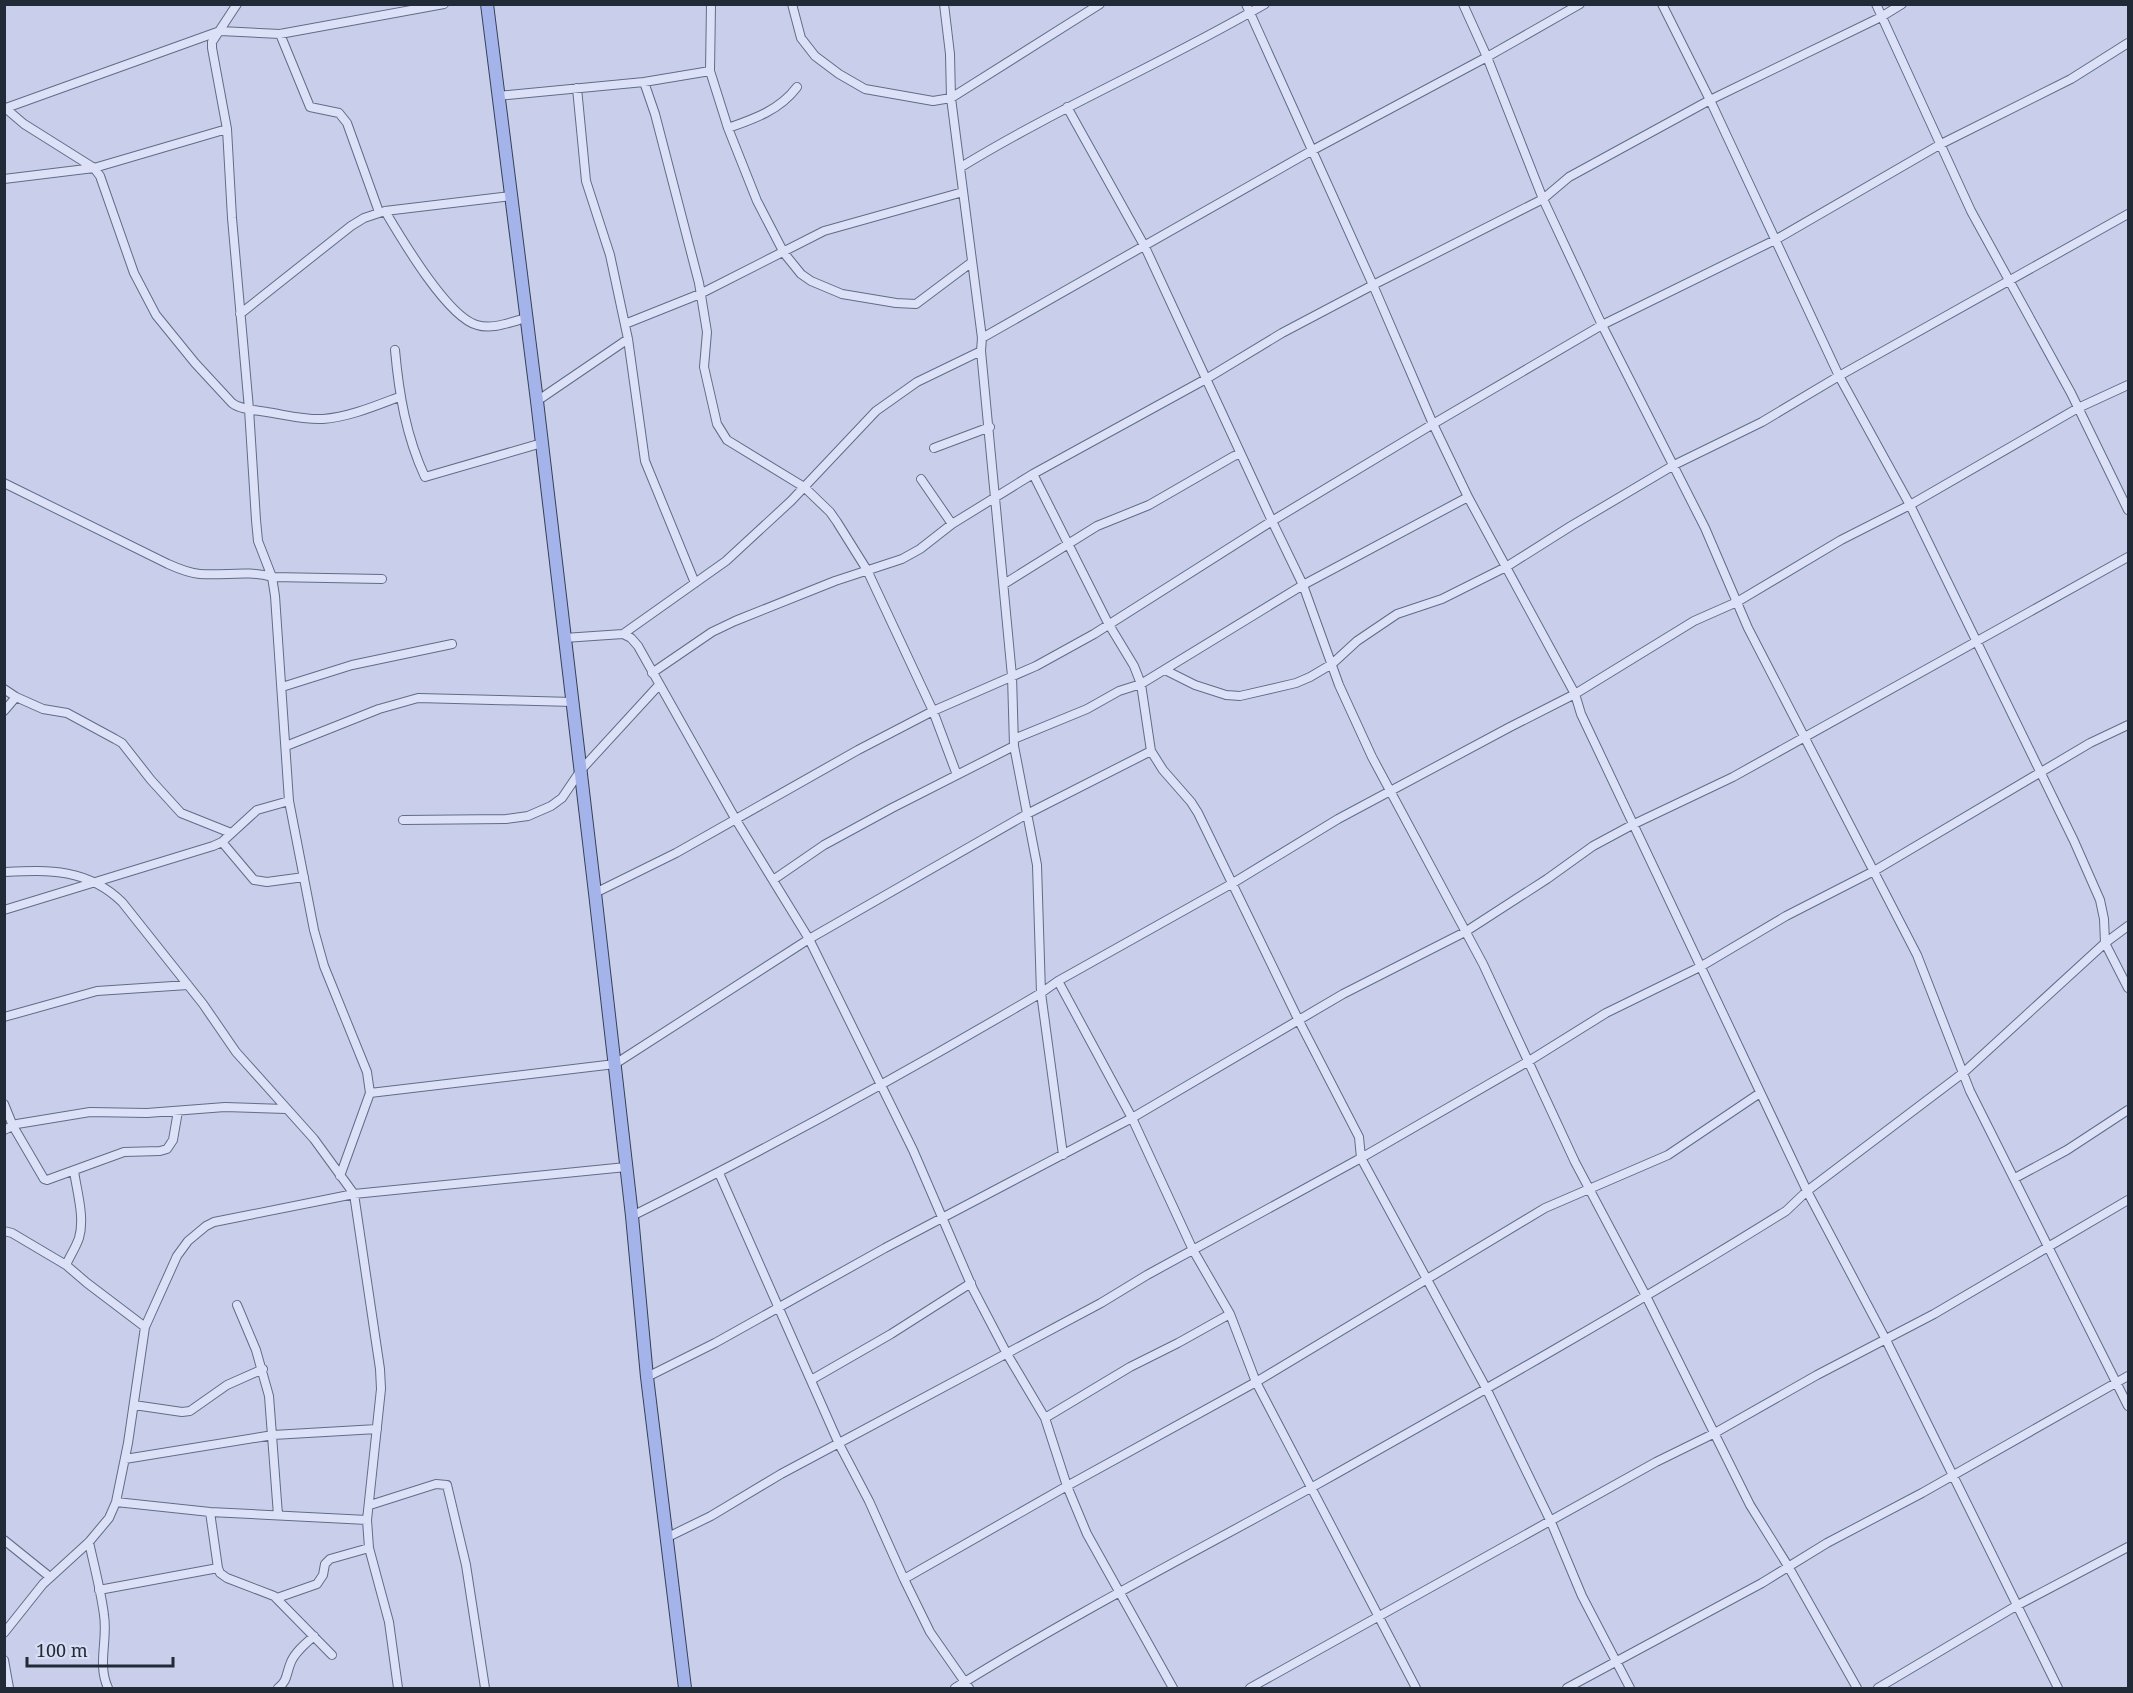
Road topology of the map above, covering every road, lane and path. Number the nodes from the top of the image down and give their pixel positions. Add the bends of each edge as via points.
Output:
1 (237, 4) edge
2 (444, 4) edge
3 (487, 4) edge
4 (711, 4) edge
5 (792, 4) edge
6 (944, 4) edge
7 (1100, 4) edge
8 (1245, 4) edge
9 (1265, 4) edge
10 (1463, 4) edge
11 (1580, 4) edge
12 (1662, 4) edge
13 (1876, 4) edge
14 (1902, 4) edge
15 (1249, 14) junction
16 (1881, 17) junction
17 (220, 31) junction
18 (280, 34) junction
19 (2128, 43) edge
20 (1487, 57) junction
21 (710, 71) junction
22 (644, 82) junction
23 (797, 87) dead end
24 (577, 88) junction
25 (498, 96) junction
26 (951, 98) junction
27 (1710, 100) junction
28 (5, 107) edge
29 (1067, 107) junction
30 (728, 128) junction
31 (227, 129) junction
32 (1941, 144) junction
33 (1311, 151) junction
34 (961, 167) junction
35 (94, 168) junction
36 (4, 179) edge
37 (963, 192) junction
38 (511, 196) junction
39 (1543, 200) junction
40 (382, 211) junction
41 (2128, 214) edge
42 (1775, 240) junction
43 (1145, 247) junction
44 (784, 254) junction
45 (972, 262) junction
46 (2010, 281) junction
47 (1373, 285) junction
48 (700, 294) junction
49 (240, 314) junction
50 (526, 318) junction
51 (625, 324) junction
52 (1602, 326) junction
53 (982, 338) junction
54 (628, 339) junction
55 (395, 350) dead end
56 (981, 351) junction
57 (1839, 376) junction
58 (1206, 379) junction
59 (2128, 385) edge
60 (399, 397) junction
61 (537, 401) junction
62 (2078, 408) junction
63 (249, 409) junction
64 (1432, 424) junction
65 (990, 428) junction
66 (542, 443) junction
67 (934, 448) dead end
68 (1242, 454) junction
69 (1674, 465) junction
70 (1033, 474) junction
71 (921, 478) dead end
72 (4, 483) edge
73 (804, 487) junction
74 (1468, 497) junction
75 (996, 498) junction
76 (1910, 505) junction
77 (2128, 510) edge
78 (1272, 521) junction
79 (952, 524) junction
80 (1068, 543) junction
81 (2128, 557) edge
82 (1506, 567) junction
83 (867, 570) junction
84 (272, 577) junction
85 (382, 579) dead end
86 (695, 583) junction
87 (1004, 584) junction
88 (1303, 585) junction
89 (1737, 602) junction
90 (1108, 624) junction
91 (623, 634) junction
92 (564, 638) junction
93 (1977, 643) junction
94 (452, 644) dead end
95 (1332, 664) junction
96 (1166, 670) junction
97 (652, 673) junction
98 (1012, 676) junction
99 (1141, 684) junction
100 (659, 685) junction
101 (282, 687) junction
102 (4, 689) edge
103 (1575, 694) junction
104 (16, 697) junction
105 (573, 702) junction
106 (4, 711) edge
107 (933, 711) junction
108 (2128, 725) edge
109 (1805, 738) junction
110 (1014, 742) junction
111 (286, 746) junction
112 (1151, 751) junction
113 (581, 770) junction
114 (2040, 774) junction
115 (957, 775) junction
116 (1390, 791) junction
117 (289, 801) junction
118 (1027, 814) junction
119 (736, 819) junction
120 (403, 820) dead end
121 (1632, 825) junction
122 (231, 833) junction
123 (222, 842) junction
124 (1874, 871) junction
125 (4, 872) edge
126 (304, 877) junction
127 (773, 880) junction
128 (95, 883) junction
129 (1233, 883) junction
130 (595, 893) junction
131 (4, 910) edge
132 (2128, 926) edge
133 (1465, 932) junction
134 (809, 939) junction
135 (2105, 943) junction
136 (1700, 966) junction
137 (1058, 981) junction
138 (188, 985) junction
139 (2128, 988) edge
140 (1041, 993) junction
141 (4, 1017) edge
142 (1299, 1021) junction
143 (1529, 1061) junction
144 (615, 1064) junction
145 (1963, 1073) junction
146 (881, 1086) junction
147 (370, 1093) junction
148 (1760, 1093) junction
149 (4, 1104) edge
150 (286, 1109) junction
151 (2128, 1110) edge
152 (178, 1111) junction
153 (1132, 1118) junction
154 (9, 1128) edge
155 (1063, 1155) junction
156 (1361, 1158) junction
157 (626, 1167) junction
158 (74, 1171) junction
159 (719, 1173) junction
160 (340, 1176) junction
161 (2015, 1178) junction
162 (1588, 1189) junction
163 (1807, 1191) junction
164 (354, 1194) junction
165 (2128, 1200) edge
166 (632, 1216) junction
167 (942, 1218) junction
168 (4, 1231) edge
169 (2048, 1246) junction
170 (1193, 1250) junction
171 (66, 1265) junction
172 (1425, 1280) junction
173 (970, 1283) junction
174 (1646, 1296) junction
175 (237, 1305) dead end
176 (778, 1308) junction
177 (1230, 1314) junction
178 (145, 1327) junction
179 (1886, 1340) junction
180 (1007, 1354) junction
181 (263, 1369) junction
182 (2128, 1376) edge
183 (647, 1377) junction
184 (811, 1380) junction
185 (1256, 1382) junction
186 (2116, 1383) junction
187 (1486, 1388) junction
188 (134, 1405) junction
189 (2128, 1406) edge
190 (1045, 1418) junction
191 (377, 1429) junction
192 (1713, 1434) junction
193 (273, 1435) junction
194 (840, 1444) junction
195 (125, 1459) junction
196 (1952, 1476) junction
197 (1067, 1486) junction
198 (1310, 1488) junction
199 (116, 1502) junction
200 (370, 1505) junction
201 (210, 1512) junction
202 (278, 1515) junction
203 (368, 1520) junction
204 (1551, 1522) junction
205 (668, 1537) junction
206 (4, 1540) edge
207 (89, 1542) junction
208 (2128, 1547) edge
209 (369, 1548) junction
210 (1788, 1566) junction
211 (218, 1568) junction
212 (50, 1577) junction
213 (904, 1579) junction
214 (99, 1590) junction
215 (1119, 1592) junction
216 (278, 1598) junction
217 (2016, 1606) junction
218 (1380, 1617) junction
219 (4, 1633) edge
220 (314, 1636) junction
221 (332, 1655) dead end
222 (4, 1660) edge
223 (1616, 1662) junction
224 (967, 1685) edge
225 (9, 1689) edge
226 (108, 1689) edge
227 (278, 1689) edge
228 (398, 1689) edge
229 (485, 1689) edge
230 (685, 1689) edge
231 (955, 1689) edge
232 (1173, 1689) edge
233 (1250, 1689) edge
234 (1416, 1689) edge
235 (1567, 1689) edge
236 (1629, 1689) edge
237 (1857, 1689) edge
238 (1878, 1689) edge
239 (2058, 1689) edge

1 - 17 street
2 - 18 street
3 - 25 main road
4 - 21 street
5 - 26 street via 801,38 815,57 839,74 865,89 933,102
6 - 26 street
7 - 26 street
8 - 15 street
9 - 15 street
10 - 20 street
11 - 20 street
12 - 27 street
13 - 16 street
14 - 16 street
15 - 29 street
15 - 33 street
16 - 27 street
16 - 32 street
17 - 18 street
17 - 28 street
17 - 31 street via 212,48
18 - 40 street via 310,107 339,113 347,123
19 - 32 street via 2072,79
20 - 33 street
20 - 39 street
21 - 22 street
21 - 30 street
22 - 24 street
22 - 48 street via 678,196
23 - 30 street via 761,116
24 - 25 street
24 - 51 street via 586,181 610,255
25 - 38 main road
26 - 34 street
27 - 39 street via 1569,177
27 - 42 street
28 - 35 street via 40,135
29 - 34 street
29 - 43 street
30 - 44 street via 757,201
31 - 35 street
31 - 49 street
32 - 42 street
32 - 46 street via 1971,211
33 - 43 street
33 - 47 street
34 - 37 street
35 - 36 street
35 - 63 street via 134,273 156,315 232,403
37 - 44 street via 824,231
37 - 45 street
38 - 40 street
38 - 50 main road
39 - 47 street
39 - 52 street
40 - 49 street via 351,226
40 - 50 street via 440,295 466,319 477,326 494,326
41 - 46 street
42 - 52 street
42 - 57 street
43 - 53 street
43 - 58 street
44 - 45 street via 801,274 842,294 913,304
44 - 48 street
45 - 53 street
46 - 57 street
46 - 62 street
47 - 58 street
47 - 64 street
48 - 51 street
48 - 73 street via 707,332 704,368 722,434
49 - 63 street
50 - 61 main road
51 - 54 street
52 - 64 street
52 - 69 street
53 - 56 street
54 - 61 street
54 - 86 street via 645,461
55 - 60 street
56 - 65 street
56 - 73 street via 917,382 876,411
57 - 69 street via 1762,422
57 - 76 street
58 - 68 street
58 - 70 street
59 - 62 street
60 - 63 street via 324,419
60 - 66 street via 425,477
61 - 66 main road
62 - 76 street
62 - 77 street
63 - 84 street via 258,541
64 - 74 street
64 - 78 street
65 - 67 street
65 - 75 street
66 - 92 main road
68 - 78 street
68 - 80 street via 1149,505 1097,526
69 - 82 street
69 - 89 street
70 - 75 street
70 - 80 street
71 - 79 street
72 - 84 street via 188,572 256,572
73 - 83 street via 830,512
73 - 86 street via 726,561
74 - 82 street
74 - 88 street
75 - 79 street
75 - 87 street
76 - 89 street via 1841,540
76 - 93 street
78 - 88 street
78 - 90 street
79 - 83 street via 902,559
80 - 87 street
80 - 90 street
81 - 93 street
82 - 95 street via 1442,599 1397,614
82 - 103 street
83 - 97 street via 712,632
83 - 107 street
84 - 85 street
84 - 101 street
86 - 91 street
87 - 98 street
88 - 95 street
88 - 96 street
89 - 103 street via 1694,621
89 - 109 street
90 - 98 street
90 - 99 street
91 - 92 street
91 - 97 street via 638,646
92 - 105 main road
93 - 109 street
93 - 114 street
94 - 101 street via 352,665
95 - 96 street via 1296,683 1240,696 1195,685
95 - 116 street
96 - 99 street
97 - 100 street
98 - 107 street
98 - 110 street
99 - 110 street
99 - 112 street
100 - 113 street
100 - 119 street
101 - 111 street
102 - 104 street
103 - 116 street
103 - 121 street
104 - 106 street
104 - 122 street via 43,709 67,712 122,743 181,813
105 - 111 street via 418,698
105 - 113 main road
107 - 115 street
107 - 119 street
108 - 114 street
109 - 121 street
109 - 124 street
110 - 115 street
110 - 118 street
111 - 117 street
112 - 118 street
112 - 129 street via 1191,802
113 - 120 street via 562,798 528,816
113 - 130 main road
114 - 124 street
114 - 135 street via 2100,900
115 - 127 street via 824,845
116 - 129 street
116 - 133 street
117 - 122 street via 257,810
117 - 126 street
118 - 134 street
118 - 140 street via 1037,865
119 - 127 street
119 - 130 street via 676,854
121 - 133 street via 1593,846
121 - 136 street
122 - 123 street
123 - 126 street via 254,880
123 - 128 street
124 - 136 street
124 - 145 street via 1917,955
125 - 128 street via 48,870
126 - 147 street via 324,966 368,1072
127 - 134 street
128 - 131 street
128 - 138 street via 122,902
129 - 137 street
129 - 142 street
130 - 144 main road
132 - 135 street
133 - 142 street via 1343,994
133 - 143 street
134 - 144 street
134 - 146 street
135 - 139 street
135 - 145 street
136 - 143 street via 1606,1013
136 - 148 street
137 - 140 street
137 - 153 street
138 - 141 street via 96,991
138 - 150 street via 236,1052
140 - 146 street
140 - 155 street
142 - 153 street
142 - 156 street via 1359,1137
143 - 156 street
143 - 162 street
144 - 147 street
144 - 157 main road
145 - 161 street
145 - 163 street
146 - 159 street
146 - 167 street
147 - 160 street
148 - 162 street via 1668,1155
148 - 163 street
149 - 154 street
150 - 152 street via 225,1107
150 - 160 street
151 - 161 street
152 - 154 street via 90,1112
152 - 158 street via 173,1140 166,1149 124,1152
153 - 155 street
153 - 170 street
154 - 158 street via 44,1179
155 - 167 street
156 - 170 street
156 - 172 street
157 - 164 street
157 - 166 main road
158 - 171 street via 80,1230
159 - 166 street
159 - 176 street
160 - 164 street
161 - 169 street
162 - 172 street via 1545,1208
162 - 174 street
163 - 174 street via 1786,1211
163 - 179 street
164 - 178 street via 206,1226 177,1256
164 - 191 street via 380,1369
165 - 169 street
166 - 183 main road
167 - 173 street
167 - 176 street
168 - 171 street
169 - 179 street
169 - 186 street
170 - 177 street
170 - 180 street
171 - 178 street
172 - 185 street
172 - 187 street
173 - 180 street
173 - 184 street
174 - 187 street
174 - 192 street
175 - 181 street
176 - 183 street
176 - 184 street
177 - 185 street
177 - 190 street
178 - 188 street
179 - 192 street
179 - 196 street
180 - 190 street
180 - 194 street
181 - 188 street via 227,1385 190,1411
181 - 193 street
182 - 186 street
183 - 205 main road
184 - 194 street
185 - 197 street
185 - 198 street
186 - 189 street
186 - 196 street
187 - 198 street
187 - 204 street
188 - 195 street
190 - 197 street
191 - 193 street
191 - 200 street
192 - 204 street
192 - 210 street
193 - 195 street
193 - 202 street
194 - 205 street
194 - 213 street
195 - 199 street
196 - 210 street
196 - 217 street
197 - 213 street
197 - 215 street
198 - 215 street
198 - 218 street
199 - 201 street
199 - 207 street via 109,1518
200 - 203 street
200 - 229 street via 436,1484 447,1485 466,1565
201 - 202 street
201 - 211 street
202 - 203 street
203 - 209 street
204 - 218 street
204 - 223 street via 1582,1596
205 - 230 main road
206 - 212 street
207 - 212 street
207 - 214 street
208 - 217 street
209 - 216 street via 330,1559 316,1584
209 - 228 street via 389,1622
210 - 223 street
210 - 237 street
211 - 214 street
211 - 216 street via 227,1578
212 - 219 street
213 - 224 street via 930,1632
214 - 226 street via 105,1627 102,1663
215 - 224 street
215 - 232 street
216 - 220 street
217 - 238 street
217 - 239 street
218 - 233 street
218 - 234 street
220 - 221 street
220 - 227 street via 294,1657 287,1679
222 - 225 street
223 - 235 street
223 - 236 street
224 - 231 street

